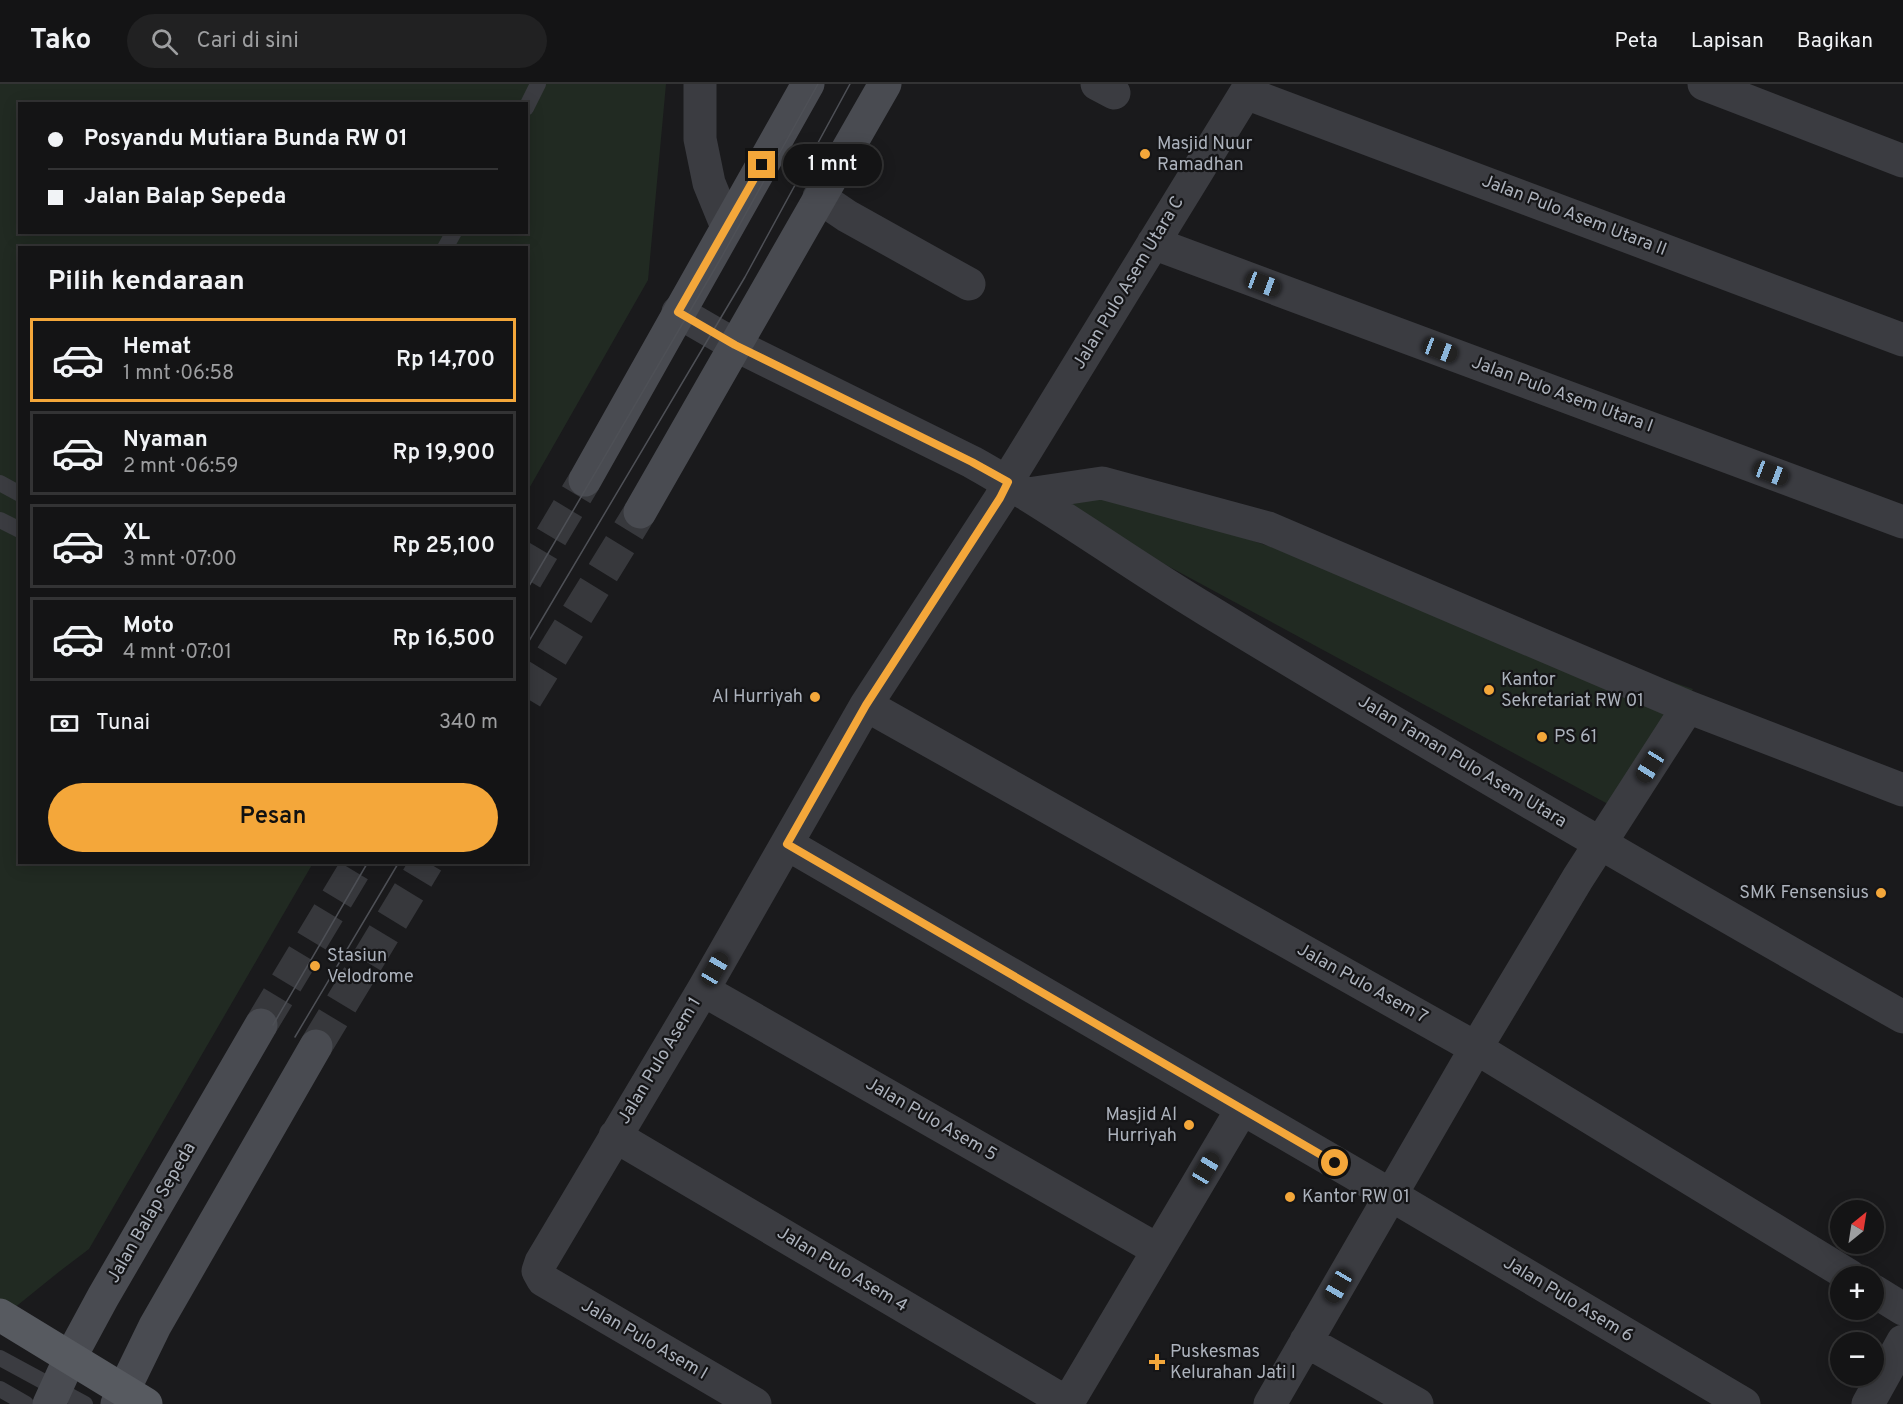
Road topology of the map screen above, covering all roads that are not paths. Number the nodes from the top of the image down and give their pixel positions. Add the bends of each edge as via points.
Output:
1 (538, 84) edge
2 (700, 84) edge
3 (808, 84) edge
4 (885, 84) edge
5 (1704, 84) edge
6 (1249, 88) edge
7 (528, 104) edge
8 (1903, 162) edge
9 (819, 197) junction
10 (727, 227) junction
11 (1153, 243) junction
12 (969, 284) dead end
13 (678, 312) junction
14 (1903, 340) edge
15 (735, 345) junction
16 (585, 480) tunnel mouth
17 (0, 483) edge
18 (1018, 488) junction
19 (18, 493) edge
20 (640, 512) tunnel mouth
21 (0, 520) edge
22 (1903, 522) edge
23 (18, 529) edge
24 (866, 705) junction
25 (1688, 706) junction
26 (1903, 790) edge
27 (787, 844) junction
28 (1600, 845) junction
29 (703, 990) junction
30 (1903, 1017) edge
31 (261, 1025) tunnel mouth
32 (316, 1046) tunnel mouth
33 (1476, 1048) junction
34 (1242, 1109) junction
35 (615, 1136) junction
36 (1392, 1195) junction
37 (1158, 1250) junction
38 (1834, 1266) edge
39 (538, 1271) joint
40 (1884, 1297) edge
41 (1903, 1309) edge
42 (0, 1315) edge
43 (1306, 1341) junction
44 (1903, 1341) edge
45 (0, 1358) edge
46 (70, 1358) junction
47 (0, 1389) edge
48 (53, 1396) edge
49 (129, 1400) edge
50 (26, 1404) edge
51 (85, 1404) edge
52 (755, 1404) edge
53 (1068, 1404) edge
54 (1270, 1404) edge
55 (1416, 1404) edge
56 (1744, 1404) edge
57 (1868, 1404) edge

1 - 7 lane
2 - 10 street via 700,139 709,183
3 - 10 main road
4 - 9 main road
5 - 8 street
6 - 11 street, Jalan Pulo Asem Utara C
6 - 14 street, Jalan Pulo Asem Utara II
9 - 12 street
9 - 15 main road
10 - 13 main road
11 - 18 street, Jalan Pulo Asem Utara C
11 - 22 street, Jalan Pulo Asem Utara I
13 - 15 street, Jalan Taman Pulo Asem Utara
13 - 16 main road
15 - 18 street, Jalan Taman Pulo Asem Utara
15 - 20 main road
17 - 19 lane
18 - 24 street, Jalan Pulo Asem 1 via 1000,498
18 - 25 street via 1102,483 1268,528
18 - 28 street, Jalan Taman Pulo Asem Utara via 1205,609
21 - 23 lane
24 - 27 street, Jalan Pulo Asem 1
24 - 33 street, Jalan Pulo Asem 7
25 - 26 street
25 - 28 street
27 - 29 street, Jalan Pulo Asem 1
27 - 34 street, Jalan Pulo Asem 6
28 - 30 street, Jalan Taman Pulo Asem Utara
28 - 33 street
29 - 35 street, Jalan Pulo Asem 1
29 - 37 street, Jalan Pulo Asem 5
31 - 46 main road, Jalan Balap Sepeda
32 - 49 main road via 155,1326
33 - 36 street
33 - 38 street, Jalan Pulo Asem 7
34 - 36 street, Jalan Pulo Asem 6
34 - 37 street
35 - 39 street, Jalan Pulo Asem 1
35 - 53 street, Jalan Pulo Asem 4
36 - 43 street
36 - 56 street, Jalan Pulo Asem 6
37 - 53 street
39 - 52 street, Jalan Pulo Asem I via 543,1280
40 - 41 street
42 - 46 main road
43 - 54 street
43 - 55 street
44 - 57 street
45 - 48 lane
46 - 48 main road, Jalan Balap Sepeda
46 - 49 main road
47 - 50 lane
48 - 51 lane

